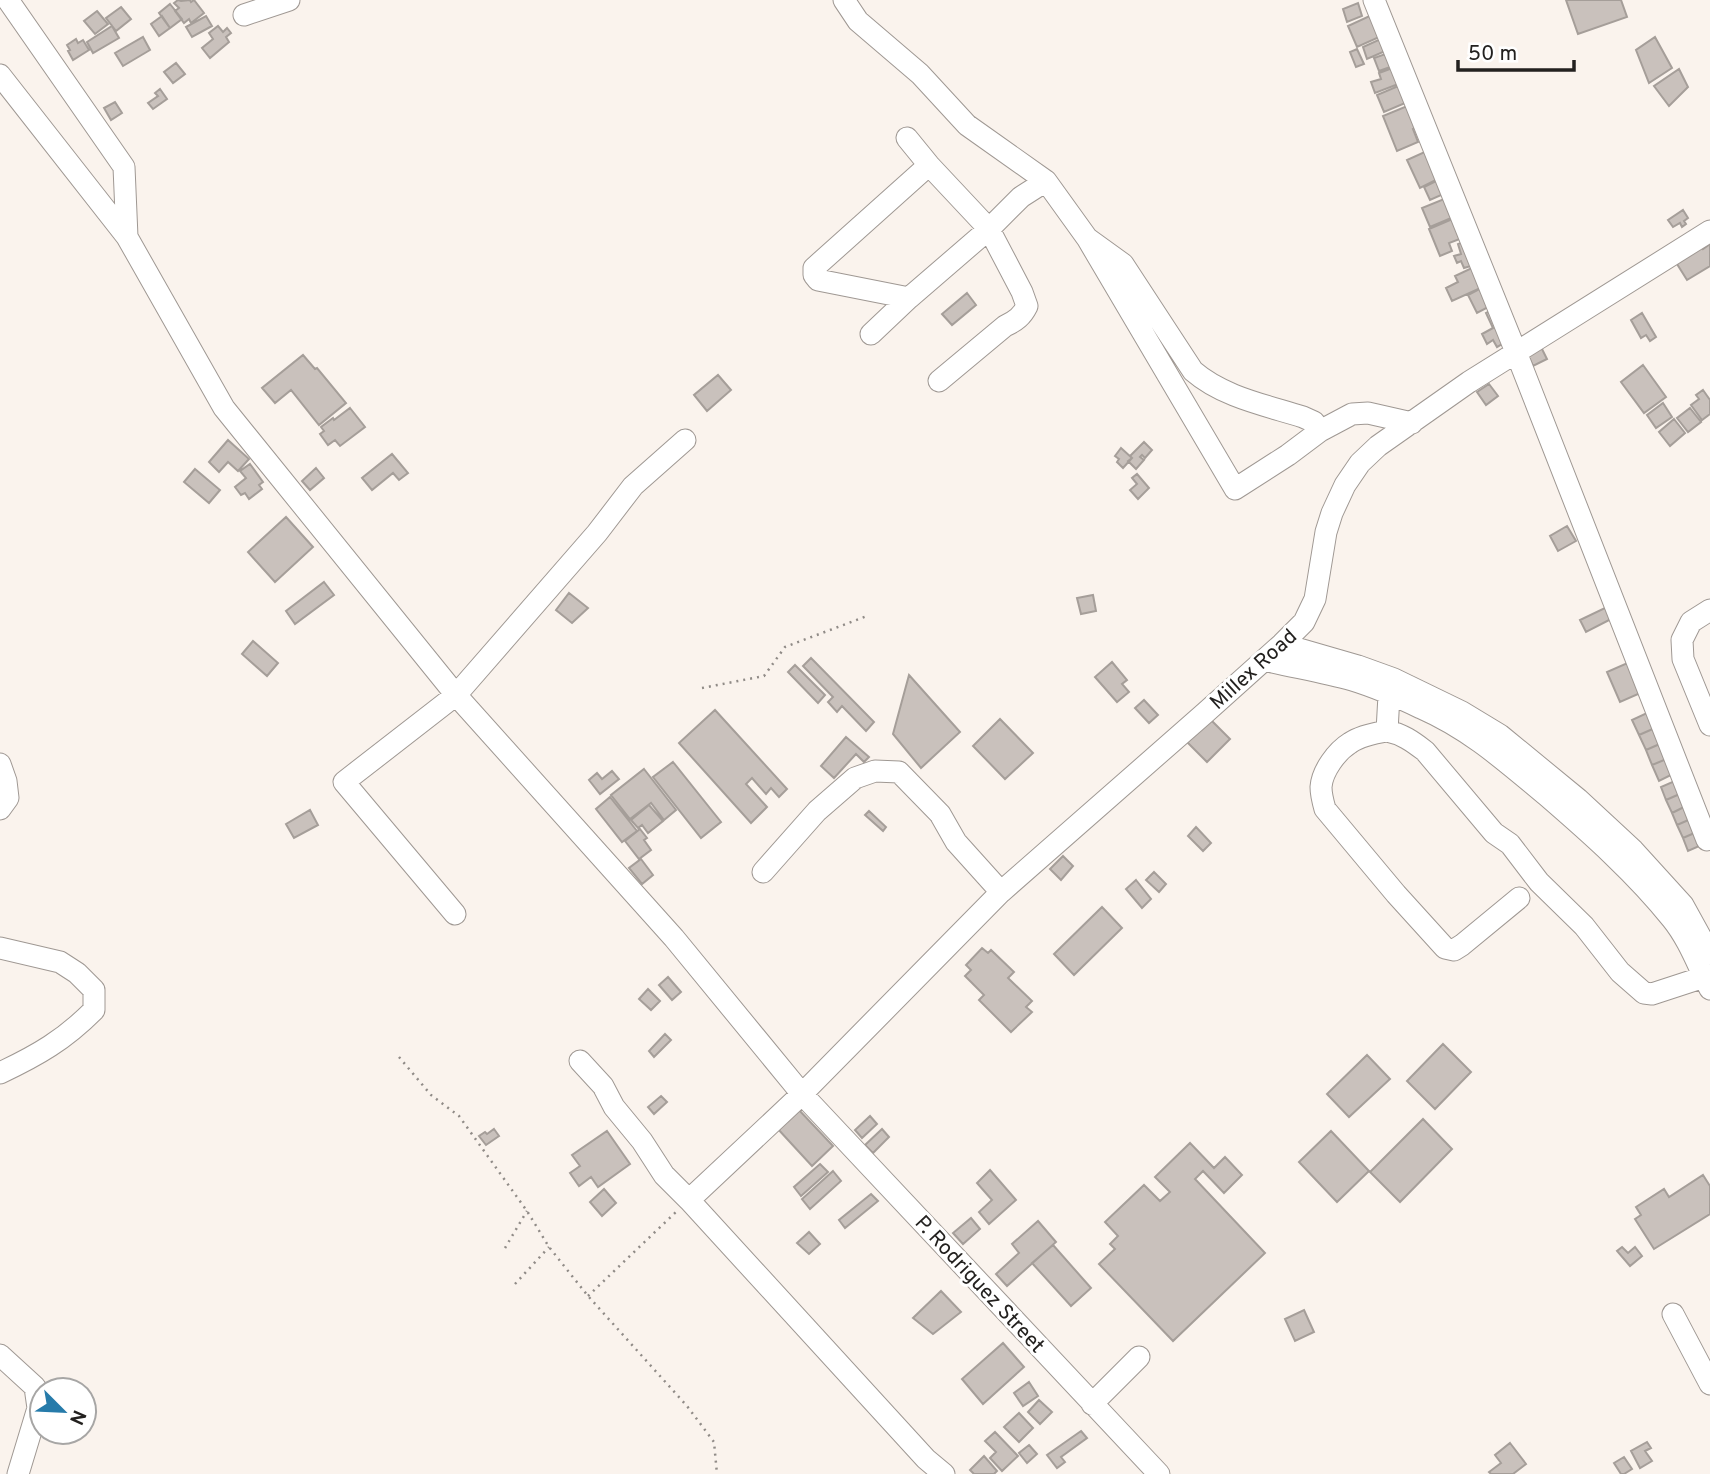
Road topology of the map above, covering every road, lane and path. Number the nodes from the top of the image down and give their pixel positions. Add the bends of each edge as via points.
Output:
1 (8, 0) edge
2 (289, 0) edge
3 (844, 0) edge
4 (1374, 0) edge
5 (244, 15) dead end
6 (0, 75) edge
7 (907, 138) dead end
8 (929, 166) junction
9 (1046, 181) junction
10 (989, 229) junction
11 (1710, 231) edge
12 (127, 237) junction
13 (1087, 239) junction
14 (909, 298) junction
15 (871, 334) dead end
16 (1516, 352) junction
17 (939, 381) dead end
18 (1412, 423) junction
19 (1320, 431) junction
20 (685, 440) dead end
21 (1710, 610) edge
22 (867, 616) dead end
23 (1282, 644) junction
24 (1264, 660) junction
25 (702, 688) dead end
26 (456, 695) junction
27 (1389, 695) junction
28 (1708, 715) edge
29 (1387, 731) junction
30 (0, 764) edge
31 (0, 809) edge
32 (1707, 840) dead end
33 (763, 872) dead end
34 (1000, 892) junction
35 (1519, 898) dead end
36 (455, 914) dead end
37 (0, 948) edge
38 (1710, 954) edge
39 (1707, 983) edge
40 (399, 1057) dead end
41 (580, 1061) dead end
42 (0, 1073) edge
43 (802, 1094) junction
44 (689, 1200) junction
45 (527, 1211) junction
46 (549, 1247) junction
47 (505, 1248) dead end
48 (515, 1284) dead end
49 (588, 1296) junction
50 (1673, 1314) dead end
51 (0, 1355) edge
52 (1139, 1357) dead end
53 (1710, 1384) edge
54 (1092, 1404) junction
55 (1145, 1469) edge
56 (18, 1474) edge
57 (717, 1474) edge
58 (944, 1474) edge

1 - 12 street via 124,167
2 - 5 street
3 - 9 street via 858,21 920,74 967,125
4 - 16 street
6 - 12 street, P. Rodriguez Street
7 - 8 street
8 - 10 street
8 - 14 street via 814,268 818,280
9 - 10 street via 1021,197
9 - 13 street
10 - 14 street
10 - 17 street via 1027,306 1016,321
11 - 16 street, Millex Road
12 - 26 street, P. Rodriguez Street via 224,408
13 - 19 street via 1122,264 1193,371 1206,382 1303,417
13 - 19 street via 1235,489
14 - 15 street
16 - 18 street, Millex Road
16 - 32 street
18 - 19 street via 1360,413
18 - 23 street, Millex Road via 1378,446 1345,485 1326,532 1315,599 1304,622
20 - 26 street via 633,486
21 - 28 street via 1691,622 1682,640 1683,659
22 - 25 path via 785,647 764,676
23 - 24 street, Millex Road
23 - 38 street via 1394,679 1500,735 1633,850 1683,905
24 - 27 street via 1354,680
24 - 34 street, Millex Road
26 - 36 street via 345,782
26 - 43 street, P. Rodriguez Street via 674,938
27 - 29 street
27 - 39 street via 1422,708 1490,748 1569,815 1673,920
29 - 35 street via 1352,741 1339,752 1321,785 1325,809 1445,948 1454,950 1462,945
29 - 39 street via 1424,751 1633,985 1652,995
30 - 31 street via 8,799
33 - 34 street via 817,811 855,778 875,771 899,772 940,814 956,842
34 - 43 street, Millex Road
37 - 42 street via 60,962 94,990 94,1010 75,1029
40 - 45 path via 431,1095 459,1116
41 - 44 street via 603,1086 664,1175
43 - 44 street, Millex Road
43 - 54 street, P. Rodriguez Street
44 - 49 path
44 - 58 street
45 - 46 path
45 - 47 path
46 - 48 path
46 - 49 path
49 - 57 path via 715,1442
50 - 53 street
51 - 56 street via 36,1387 38,1408
52 - 54 street
54 - 55 street, P. Rodriguez Street

